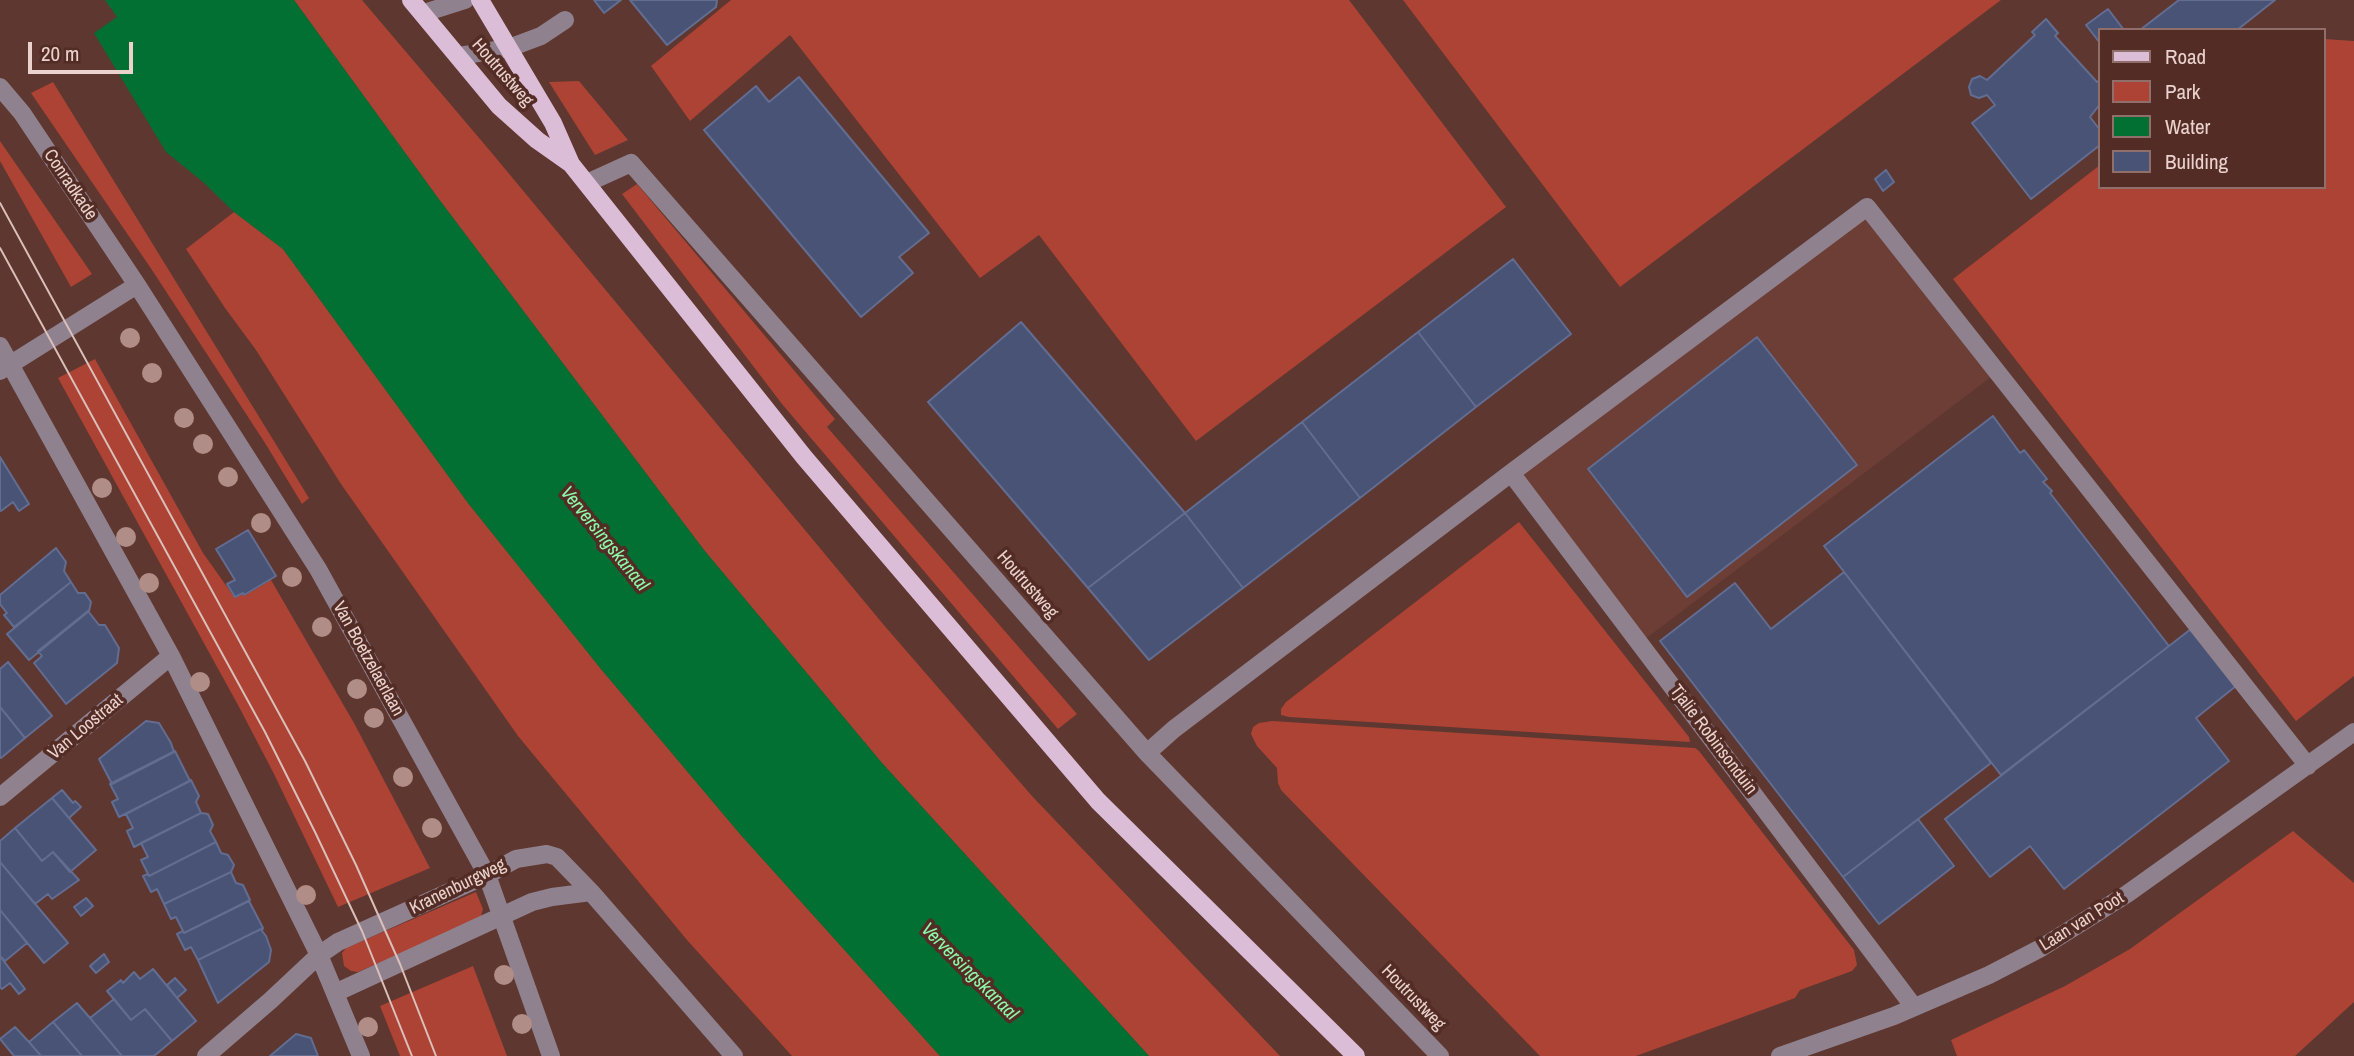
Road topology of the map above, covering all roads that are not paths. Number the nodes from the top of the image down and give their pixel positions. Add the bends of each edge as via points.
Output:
1 (411, 0) edge
2 (465, 0) edge
3 (480, 0) edge
4 (429, 7) edge
5 (565, 20) dead end
6 (509, 48) junction
7 (459, 56) junction
8 (0, 87) edge
9 (571, 164) junction
10 (586, 183) junction
11 (138, 285) junction
12 (0, 346) edge
13 (5, 367) edge
14 (1511, 473) junction
15 (171, 656) junction
16 (2354, 732) edge
17 (1147, 753) junction
18 (2308, 766) junction
19 (0, 797) edge
20 (486, 875) junction
21 (591, 892) junction
22 (502, 917) junction
23 (319, 955) junction
24 (335, 993) junction
25 (1914, 1007) junction
26 (206, 1056) edge
27 (361, 1056) edge
28 (551, 1056) edge
29 (734, 1056) edge
30 (1356, 1056) edge
31 (1440, 1056) edge
32 (1780, 1056) edge

1 - 4 main road, Houtrustweg
2 - 4 street
3 - 6 main road, Houtrustweg
4 - 7 main road, Houtrustweg
5 - 6 street via 541,37
6 - 7 street
6 - 9 main road, Houtrustweg
7 - 9 main road, Houtrustweg via 499,106
8 - 11 street, Conradkade
9 - 10 main road, Houtrustweg
10 - 17 street, Houtrustweg via 631,163
10 - 30 main road, Houtrustweg via 804,457 1098,801
11 - 13 street
11 - 20 street, Van Boetzelaerlaan via 318,569
12 - 13 street
13 - 15 street
14 - 17 street
14 - 18 street via 1867,207
14 - 25 street, Tjalie Robinsonduin
15 - 19 street, Van Loostraat
15 - 23 street
16 - 18 street, Laan van Poot
17 - 31 street, Houtrustweg
18 - 25 street, Laan van Poot via 2127,894 2041,948
20 - 21 street, Kranenburgweg via 516,859 547,853 557,857
20 - 22 street, Van Boetzelaerlaan
20 - 23 street, Kranenburgweg via 338,942
21 - 22 street via 532,902
21 - 29 street, Kranenburgweg
22 - 24 street
22 - 28 street, Van Boetzelaerlaan
23 - 24 street
23 - 26 street, Kranenburgweg
24 - 27 street
25 - 32 street, Laan van Poot

